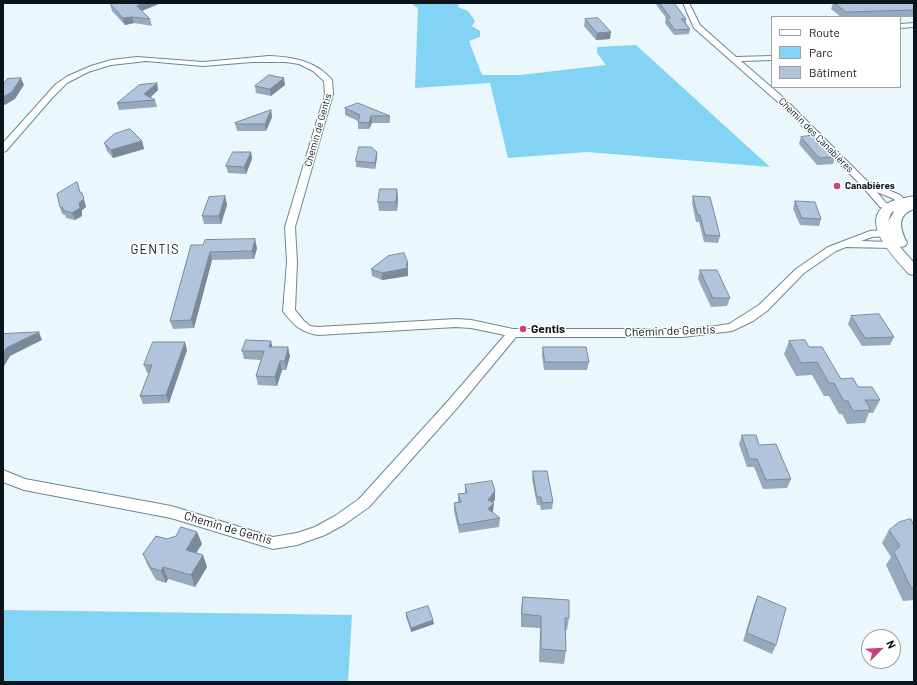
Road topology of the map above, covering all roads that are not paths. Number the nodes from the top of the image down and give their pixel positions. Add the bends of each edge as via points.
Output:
1 (686, 3) edge
2 (914, 25) edge
3 (901, 26) edge
4 (771, 58) edge
5 (734, 59) junction
6 (3, 149) edge
7 (864, 183) junction
8 (903, 205) edge
9 (892, 239) junction
10 (914, 270) edge
11 (513, 332) junction
12 (3, 476) edge

1 - 5 street, Chemin des Canabières via 697,26
2 - 3 street
4 - 5 street
5 - 7 street, Chemin des Canabières via 782,101
6 - 11 street, Chemin de Gentis via 61,84 77,74 102,65 140,60 203,64 262,59 292,61 306,65 323,74 330,87 290,227 292,262 289,311 294,318 307,329 318,331 456,323
7 - 8 street, Chemin des Canabières
7 - 8 street, Chemin des Canabières via 878,201
8 - 9 street via 895,217
9 - 10 street
9 - 11 street, Chemin de Gentis via 847,244 832,249 813,261 763,308 732,327 700,332
11 - 12 street, Chemin de Gentis via 453,404 364,503 320,531 297,539 273,543 171,512 24,484

